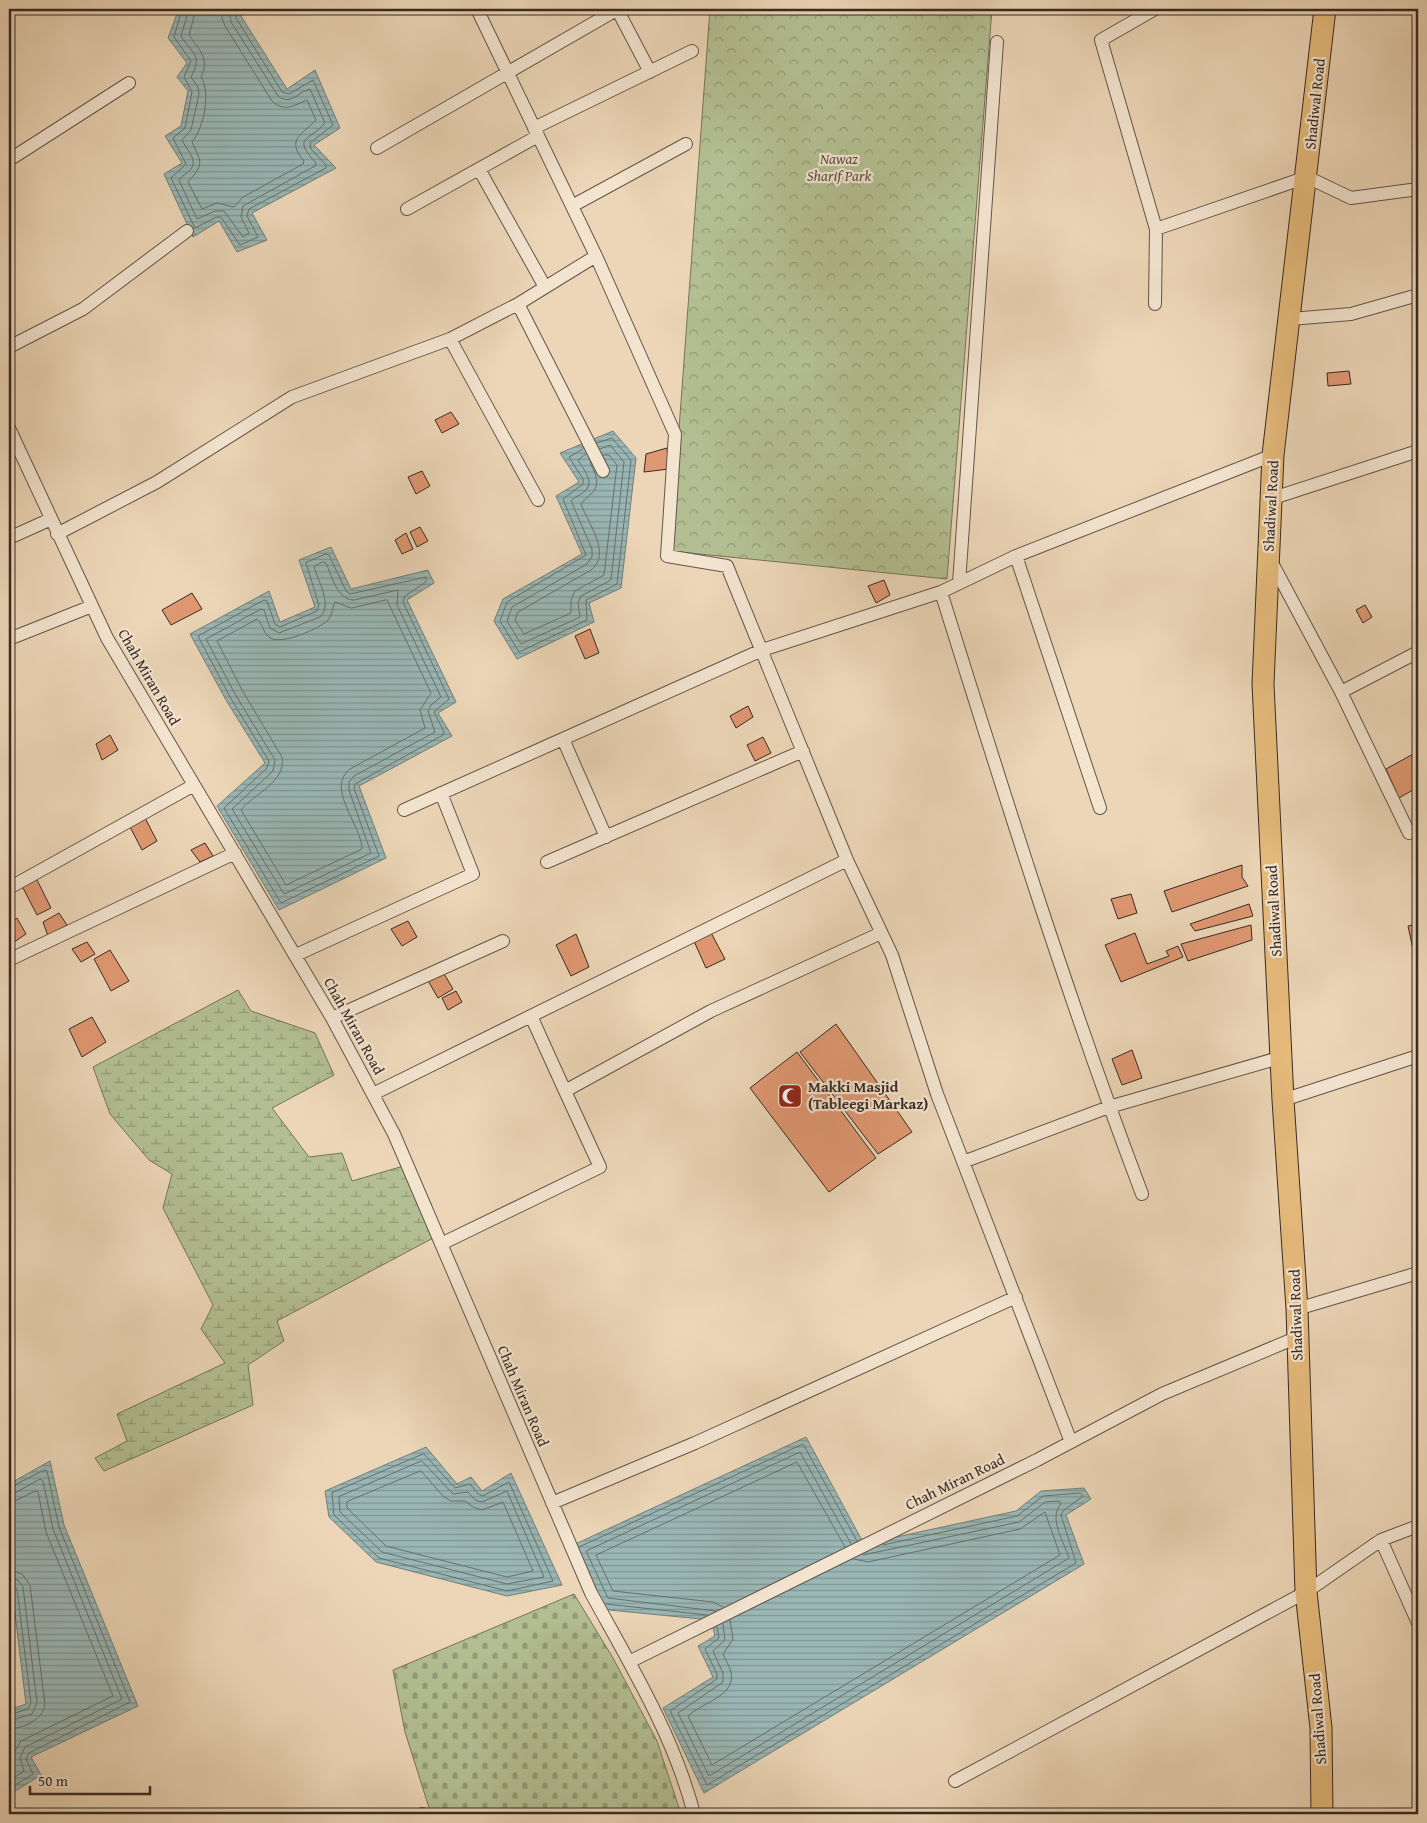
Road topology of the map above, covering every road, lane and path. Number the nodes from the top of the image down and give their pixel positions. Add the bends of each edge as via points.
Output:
1 (477, 9) edge
2 (617, 9) edge
3 (1155, 9) edge
4 (1326, 9) edge
5 (998, 42) dead end
6 (692, 51) dead end
7 (650, 72) junction
8 (508, 73) junction
9 (130, 83) dead end
10 (536, 132) junction
11 (686, 144) dead end
12 (377, 148) dead end
13 (9, 160) edge
14 (479, 170) junction
15 (1307, 177) junction
16 (1418, 189) edge
17 (572, 206) junction
18 (407, 209) dead end
19 (1156, 229) junction
20 (187, 231) dead end
21 (596, 256) junction
22 (545, 287) junction
23 (1418, 295) edge
24 (518, 304) junction
25 (1155, 304) dead end
26 (1290, 319) junction
27 (450, 339) junction
28 (9, 347) edge
29 (9, 428) edge
30 (1418, 450) edge
31 (1274, 455) junction
32 (603, 471) dead end
33 (538, 500) dead end
34 (1270, 500) junction
35 (51, 519) junction
36 (58, 534) junction
37 (9, 538) edge
38 (1016, 556) junction
39 (1269, 557) junction
40 (959, 583) junction
41 (941, 592) junction
42 (92, 606) junction
43 (9, 639) edge
44 (762, 650) junction
45 (1418, 652) edge
46 (1341, 692) junction
47 (564, 739) junction
48 (803, 751) junction
49 (194, 785) junction
50 (441, 793) junction
51 (1100, 808) dead end
52 (404, 810) dead end
53 (1409, 833) dead end
54 (606, 837) junction
55 (235, 853) junction
56 (847, 860) junction
57 (547, 862) dead end
58 (9, 888) edge
59 (881, 933) junction
60 (502, 941) dead end
61 (296, 955) junction
62 (12, 958) dead end
63 (531, 1016) junction
64 (332, 1018) junction
65 (1418, 1056) edge
66 (1282, 1057) junction
67 (565, 1092) junction
68 (373, 1094) junction
69 (1284, 1100) junction
70 (1109, 1107) junction
71 (963, 1162) junction
72 (1142, 1194) dead end
73 (441, 1244) junction
74 (1418, 1273) edge
75 (1016, 1297) junction
76 (1298, 1309) junction
77 (1298, 1337) junction
78 (1071, 1442) junction
79 (552, 1504) junction
80 (1418, 1526) edge
81 (1381, 1540) junction
82 (1306, 1592) junction
83 (1418, 1623) edge
84 (629, 1662) junction
85 (954, 1782) dead end
86 (694, 1814) edge
87 (1322, 1814) edge

1 - 8 street
2 - 7 street
2 - 8 street
3 - 19 street via 1101,40
4 - 15 main road, Shadiwal Road
5 - 40 street
6 - 7 street
7 - 10 street
8 - 10 street
8 - 12 street
9 - 13 street
10 - 14 street
10 - 17 street
11 - 17 street
14 - 18 street
14 - 22 street
15 - 16 street via 1351,198
15 - 19 street
15 - 26 main road, Shadiwal Road
17 - 21 street
19 - 25 street
20 - 28 street via 83,309
21 - 22 street
21 - 44 street via 675,434 667,556 727,566
22 - 24 street
23 - 26 street via 1351,314
24 - 27 street
24 - 32 street
26 - 31 main road, Shadiwal Road
27 - 33 street
27 - 36 street via 292,397 156,482
29 - 35 street, Chah Miran Road
30 - 34 street
31 - 34 main road, Shadiwal Road
31 - 38 street
34 - 39 main road, Shadiwal Road
35 - 36 street, Chah Miran Road
35 - 37 street
36 - 42 street, Chah Miran Road
38 - 40 street
38 - 51 street
39 - 46 street
39 - 66 main road, Shadiwal Road via 1263,684
40 - 41 street
41 - 44 street
41 - 70 street via 1023,854
42 - 43 street
42 - 49 street, Chah Miran Road via 116,655
44 - 47 street
44 - 48 street
45 - 46 street
46 - 53 street
47 - 50 street
47 - 54 street
48 - 54 street
48 - 56 street
49 - 55 street, Chah Miran Road
49 - 58 street
50 - 52 street
50 - 61 street via 473,874
54 - 57 street
55 - 61 street, Chah Miran Road
55 - 62 street
56 - 59 street
56 - 63 street
59 - 67 street via 711,1011
59 - 71 street via 892,955 937,1094
60 - 64 street
61 - 64 street, Chah Miran Road
63 - 67 street
63 - 68 street
64 - 68 street, Chah Miran Road
65 - 69 street
66 - 69 main road, Shadiwal Road
66 - 70 street
67 - 73 street via 600,1167
68 - 73 street, Chah Miran Road via 394,1134
69 - 76 main road, Shadiwal Road
70 - 71 street
70 - 72 street
71 - 75 street
73 - 79 street, Chah Miran Road
74 - 76 street
75 - 78 street
75 - 79 street via 695,1444
76 - 77 main road, Shadiwal Road
77 - 78 street, Chah Miran Road via 1162,1394
77 - 82 main road, Shadiwal Road
78 - 84 street, Chah Miran Road
79 - 84 street, Chah Miran Road via 591,1594
80 - 81 street
81 - 82 street
81 - 83 street
82 - 85 street
82 - 87 main road, Shadiwal Road via 1320,1728
84 - 86 street, Chah Miran Road via 686,1782

